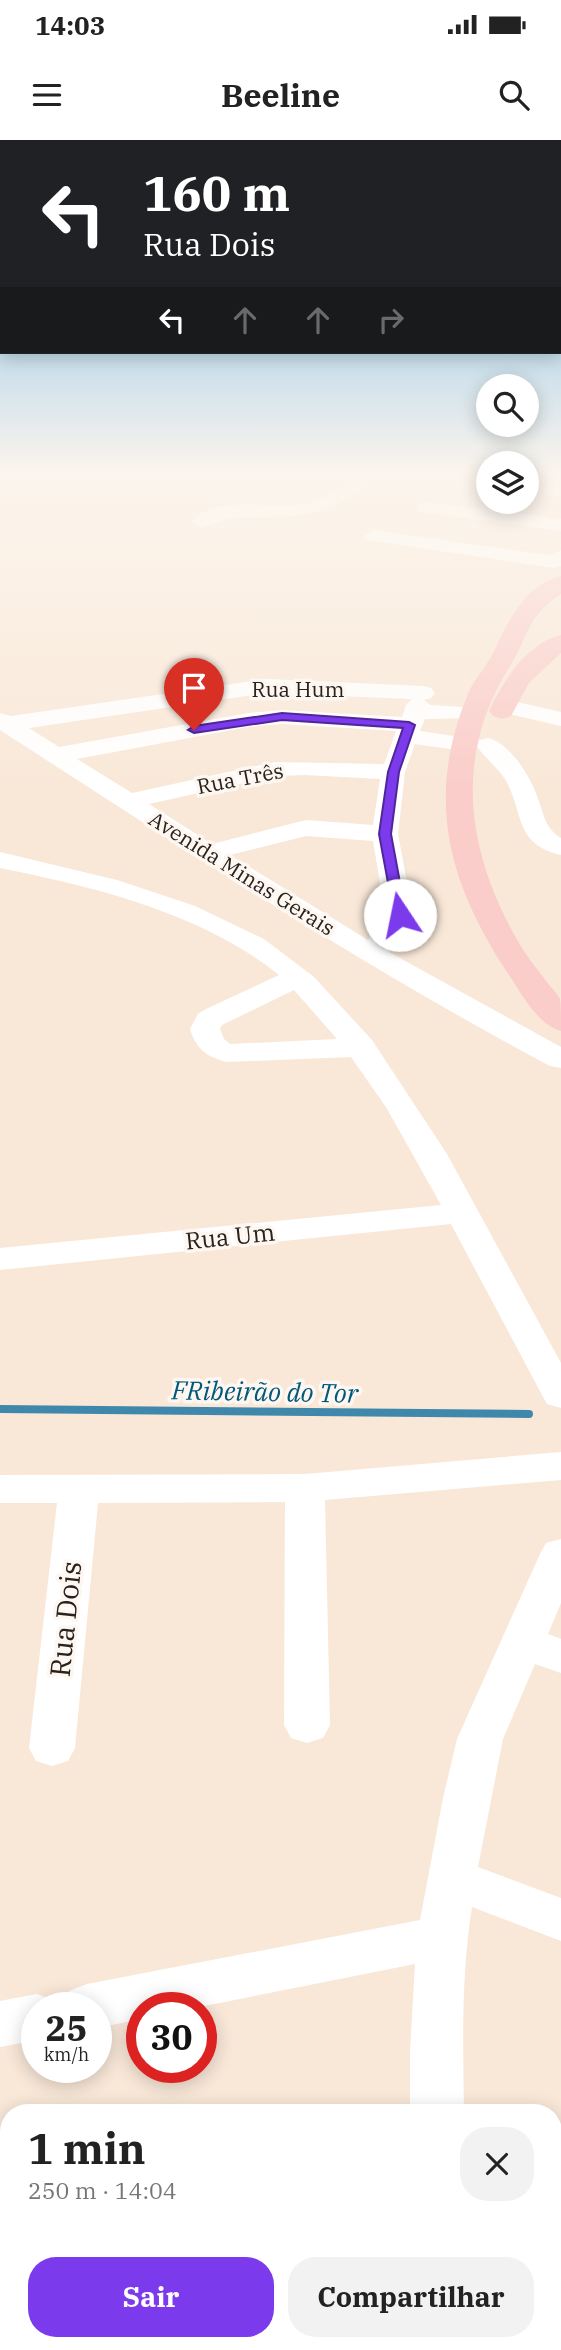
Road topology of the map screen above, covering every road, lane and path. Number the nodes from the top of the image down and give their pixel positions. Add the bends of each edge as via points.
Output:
1 (554, 579) edge
2 (561, 642) edge
3 (504, 706) junction
4 (417, 709) junction
5 (472, 713) junction
6 (561, 719) edge
7 (4, 722) edge
8 (476, 744) junction
9 (57, 755) junction
10 (393, 772) junction
11 (129, 801) junction
12 (385, 834) junction
13 (561, 847) edge
14 (208, 853) junction
15 (0, 860) edge
16 (315, 921) junction
17 (373, 952) junction
18 (289, 970) junction
19 (561, 981) edge
20 (561, 1021) edge
21 (361, 1047) junction
22 (561, 1059) edge
23 (461, 1213) junction
24 (0, 1259) edge
25 (561, 1395) edge
26 (561, 1466) edge
27 (305, 1488) junction
28 (0, 1489) edge
29 (79, 1490) junction
30 (561, 1554) edge
31 (541, 1649) edge
32 (307, 1725) dead end
33 (52, 1748) dead end
34 (452, 1878) junction
35 (561, 1920) edge
36 (442, 1937) junction
37 (112, 2002) edge
38 (21, 2020) edge
39 (0, 2024) edge
40 (438, 2104) edge

1 - 5 main road via 515,630
2 - 3 main road via 529,665
3 - 6 street
3 - 8 main road
4 - 5 street
4 - 7 street, Rua Hum via 266,686
4 - 8 street
4 - 9 street via 248,720
4 - 10 street
5 - 8 main road
7 - 9 street, Avenida Minas Gerais
8 - 13 street via 519,782 536,833
8 - 19 main road via 492,862 513,910
8 - 20 main road via 457,783 466,865 500,940
9 - 11 street, Avenida Minas Gerais
10 - 11 street, Rua Três via 275,769
10 - 12 street
11 - 14 street, Avenida Minas Gerais
12 - 14 street via 306,828
12 - 17 street via 400,915
14 - 16 street, Avenida Minas Gerais
15 - 18 street via 66,874 166,907 228,932
16 - 17 street, Avenida Minas Gerais
16 - 18 street
17 - 22 street, Avenida Minas Gerais
18 - 21 street
18 - 21 street via 209,1020 205,1029 209,1042 227,1053
21 - 23 street via 401,1101
23 - 24 street, Rua Um
23 - 25 street via 525,1338
26 - 27 street
27 - 29 street
27 - 32 street
28 - 29 street
29 - 33 street, Rua Dois
30 - 31 street
31 - 34 street via 480,1739
34 - 35 street
34 - 36 street
36 - 37 street
36 - 40 street
38 - 39 street

